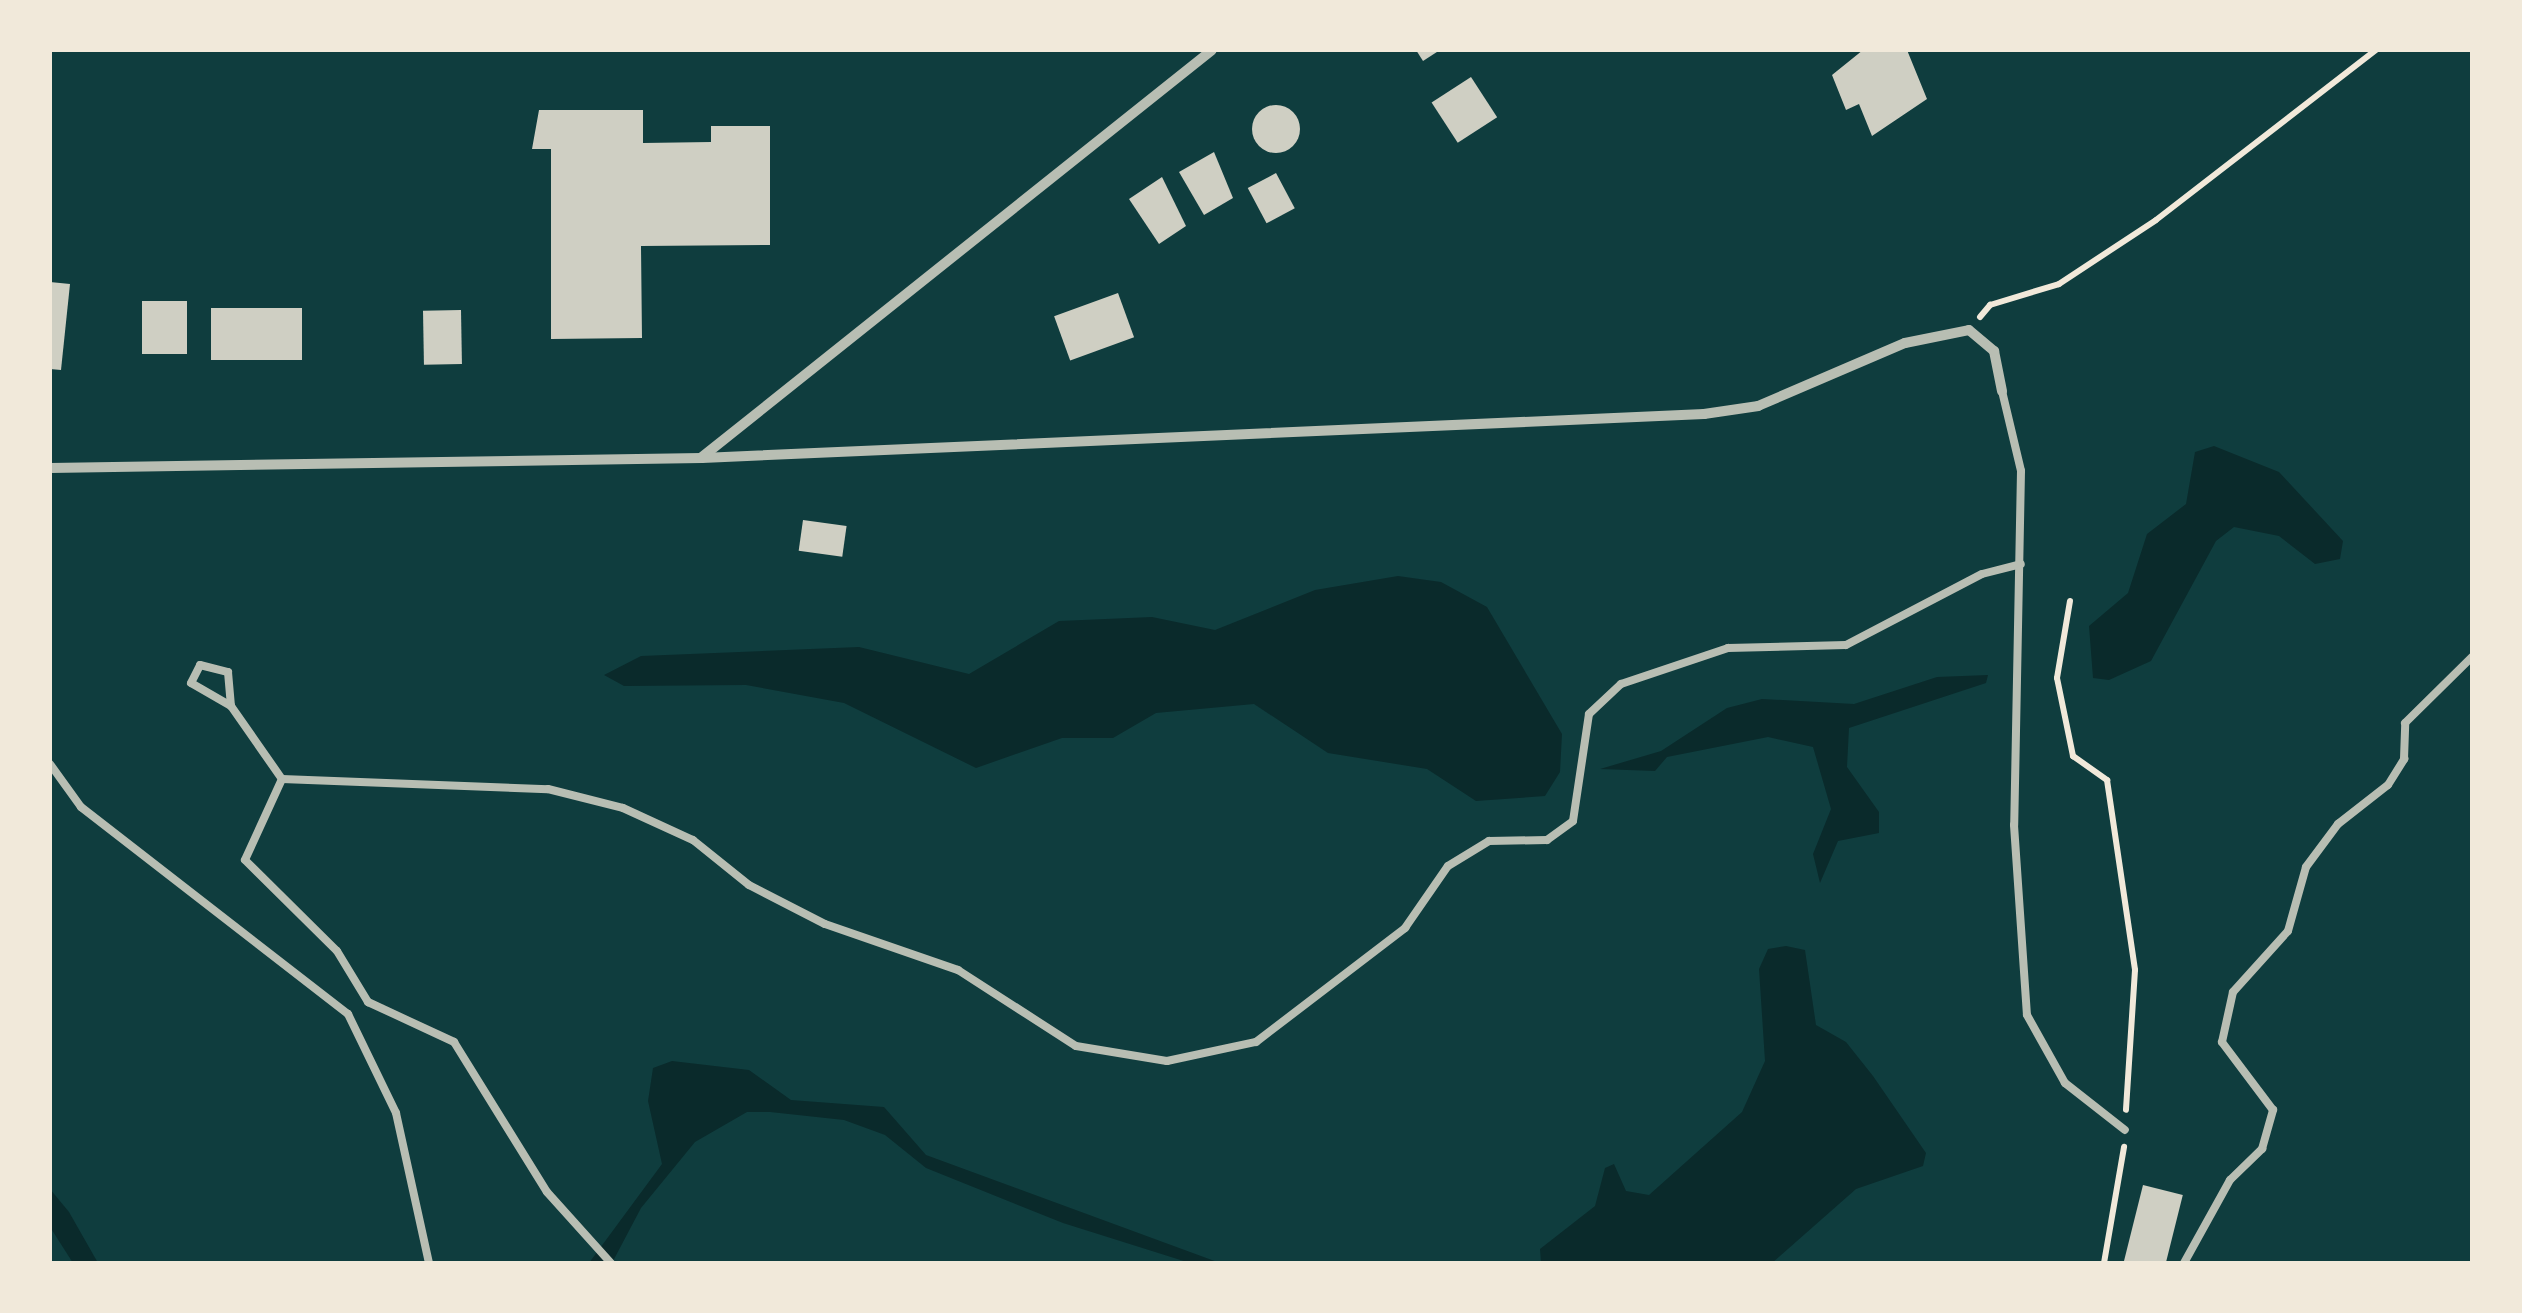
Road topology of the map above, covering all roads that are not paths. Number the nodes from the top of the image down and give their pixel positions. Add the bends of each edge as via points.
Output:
1 (1212, 50) edge
2 (2002, 391) joint
3 (702, 458) junction
4 (50, 468) edge
5 (2022, 564) junction
6 (2472, 657) edge
7 (231, 706) junction
8 (50, 764) edge
9 (282, 778) junction
10 (2125, 1130) road end
11 (429, 1263) edge
12 (611, 1263) edge
13 (2184, 1263) edge

1 - 3 street
2 - 3 street via 1994,351 1970,330 1905,343 1758,406 1704,414
2 - 5 lane via 2021,471
3 - 4 street
5 - 9 lane via 1982,574 1846,645 1728,648 1620,684 1588,714 1573,821 1547,840 1489,842 1448,866 1405,928 1256,1042 1167,1061 1076,1046 958,970 825,924 749,885 693,840 622,808 548,789
5 - 10 lane via 2014,825 2027,1015 2065,1084
6 - 13 lane via 2405,723 2404,759 2388,784 2338,824 2306,867 2288,931 2233,992 2222,1042 2273,1110 2262,1148 2230,1180
7 - 7 lane via 190,683 200,665 228,672
7 - 9 lane
8 - 11 lane via 81,808 348,1014 396,1113
9 - 12 lane via 245,860 337,950 368,1002 454,1042 547,1192

